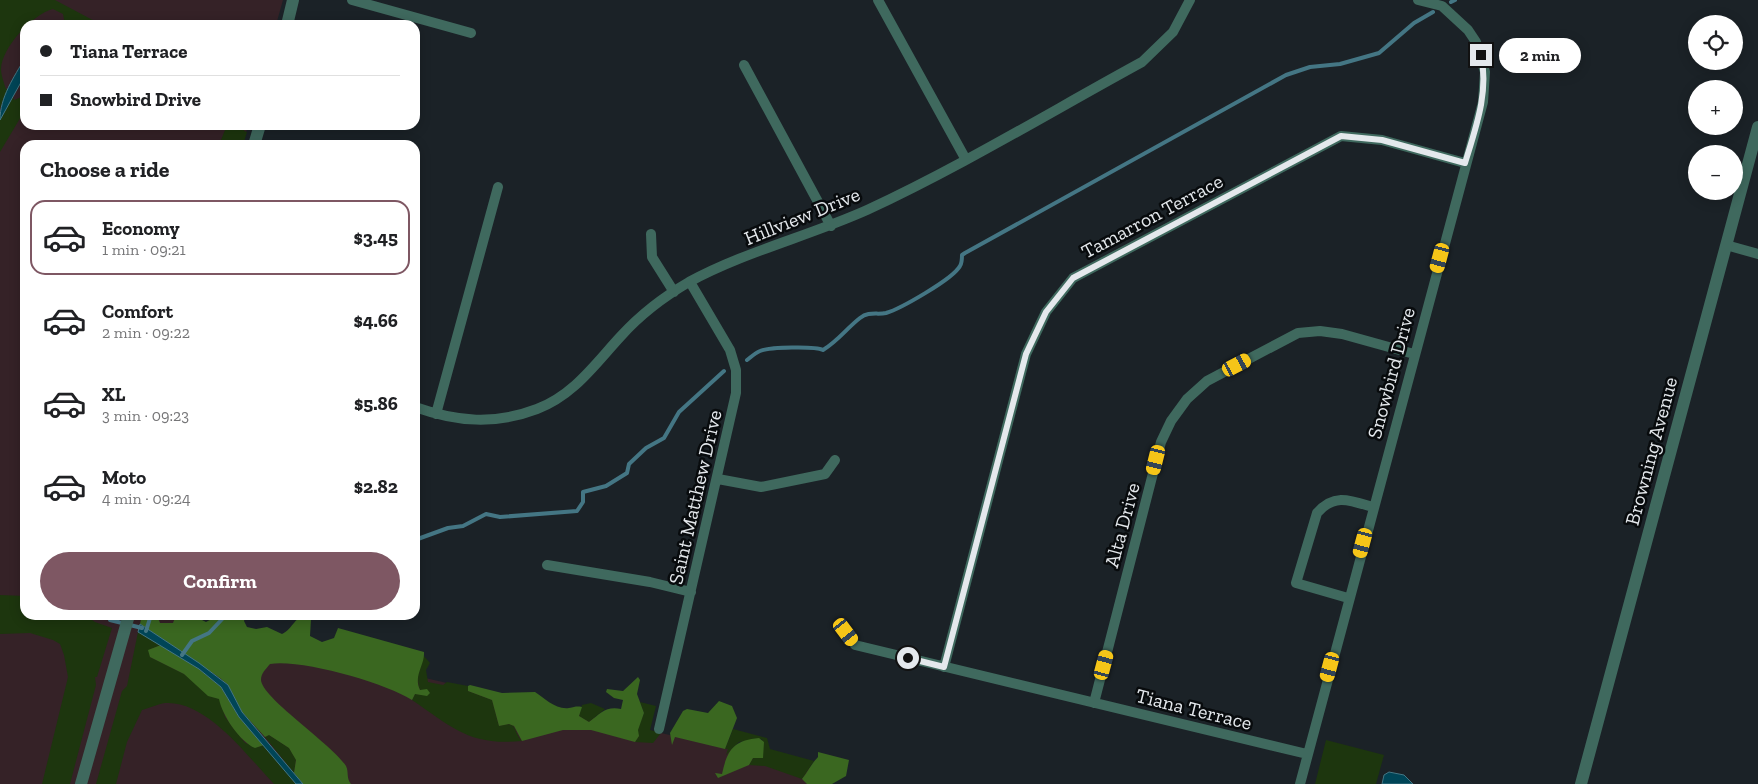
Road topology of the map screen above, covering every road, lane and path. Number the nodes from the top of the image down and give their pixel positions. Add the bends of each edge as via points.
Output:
1 (294, 0) edge
2 (352, 0) edge
3 (878, 0) edge
4 (1190, 0) edge
5 (1418, 0) edge
6 (288, 20) edge
7 (471, 33) dead end
8 (744, 64) dead end
9 (1758, 127) edge
10 (965, 158) junction
11 (1465, 163) junction
12 (498, 187) dead end
13 (831, 226) junction
14 (651, 234) dead end
15 (1726, 245) junction
16 (1758, 254) edge
17 (690, 282) junction
18 (674, 292) junction
19 (1414, 354) junction
20 (420, 409) edge
21 (436, 414) junction
22 (835, 460) dead end
23 (718, 479) junction
24 (1372, 507) junction
25 (547, 565) dead end
26 (691, 592) junction
27 (1348, 598) junction
28 (128, 620) edge
29 (846, 632) dead end
30 (944, 667) junction
31 (1094, 702) junction
32 (659, 729) dead end
33 (1307, 754) junction
34 (81, 784) edge
35 (1300, 784) edge
36 (1580, 784) edge

1 - 6 street
2 - 7 street
3 - 10 street
4 - 10 street, Hillview Drive via 1173,32 1142,62
5 - 11 street, Snowbird Drive via 1442,6 1468,30 1481,55 1483,102
8 - 13 street
9 - 15 street, Browning Avenue
10 - 13 street, Hillview Drive
11 - 19 street, Snowbird Drive
11 - 30 street, Tamarron Terrace via 1382,140 1341,136 1073,278 1046,312 1026,354
12 - 21 street
13 - 17 street, Hillview Drive
14 - 18 street via 652,257
15 - 16 street
15 - 36 street, Browning Avenue
17 - 18 street, Hillview Drive
17 - 23 street, Saint Matthew Drive via 730,350 736,370 736,393
18 - 21 street, Hillview Drive via 647,311 568,392 539,408 487,421 460,420
19 - 24 street, Snowbird Drive
19 - 31 street, Alta Drive via 1342,334 1298,333 1207,381 1187,399 1161,442
20 - 21 street, Hillview Drive
22 - 23 street via 825,474 779,485 761,487
23 - 26 street, Saint Matthew Drive
24 - 27 street, Snowbird Drive
24 - 27 street via 1338,499 1325,504 1317,513 1296,583
25 - 26 street
26 - 32 street, Saint Matthew Drive
27 - 33 street, Snowbird Drive
28 - 34 street
29 - 30 street, Tiana Terrace via 855,645
30 - 31 street, Tiana Terrace
31 - 33 street, Tiana Terrace
33 - 35 street, Snowbird Drive

